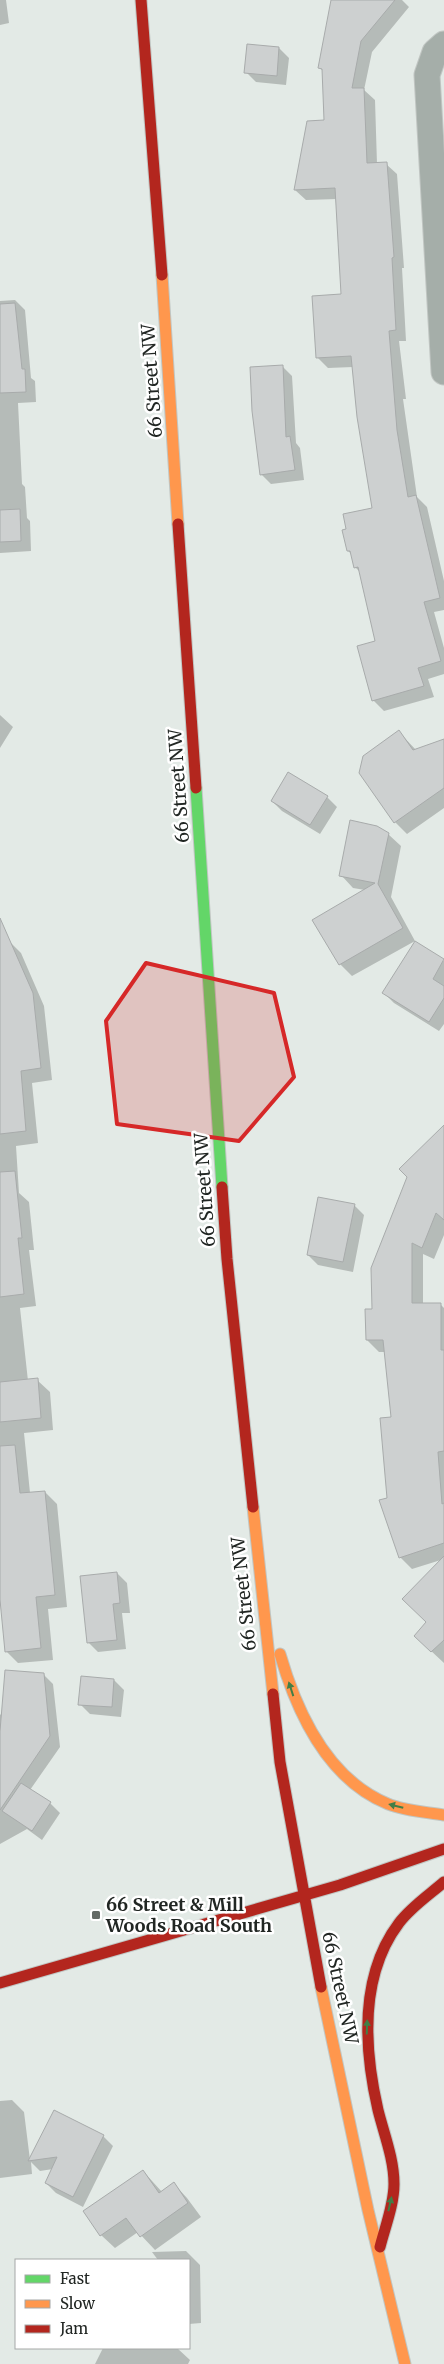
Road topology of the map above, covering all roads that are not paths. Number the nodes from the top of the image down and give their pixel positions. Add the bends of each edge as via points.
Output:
1 (141, 0) edge
2 (439, 48) edge
3 (444, 372) edge
4 (259, 1570) junction
5 (444, 1815) edge
6 (444, 1849) edge
7 (444, 1882) edge
8 (304, 1896) junction
9 (0, 1983) edge
10 (379, 2251) junction
11 (405, 2364) edge

1 - 4 main road, 66 Street NW via 227,1259
2 - 3 street via 427,75
5 -> 4 main road via 387,1804 367,1793 316,1741 302,1717 282,1663
4 - 8 main road, 66 Street NW via 280,1762
6 - 8 main road
10 -> 7 main road via 394,2185 370,2065 366,2033 370,1997 395,1928
8 - 9 main road
8 - 10 main road, 66 Street NW
10 - 11 main road, 66 Street NW

